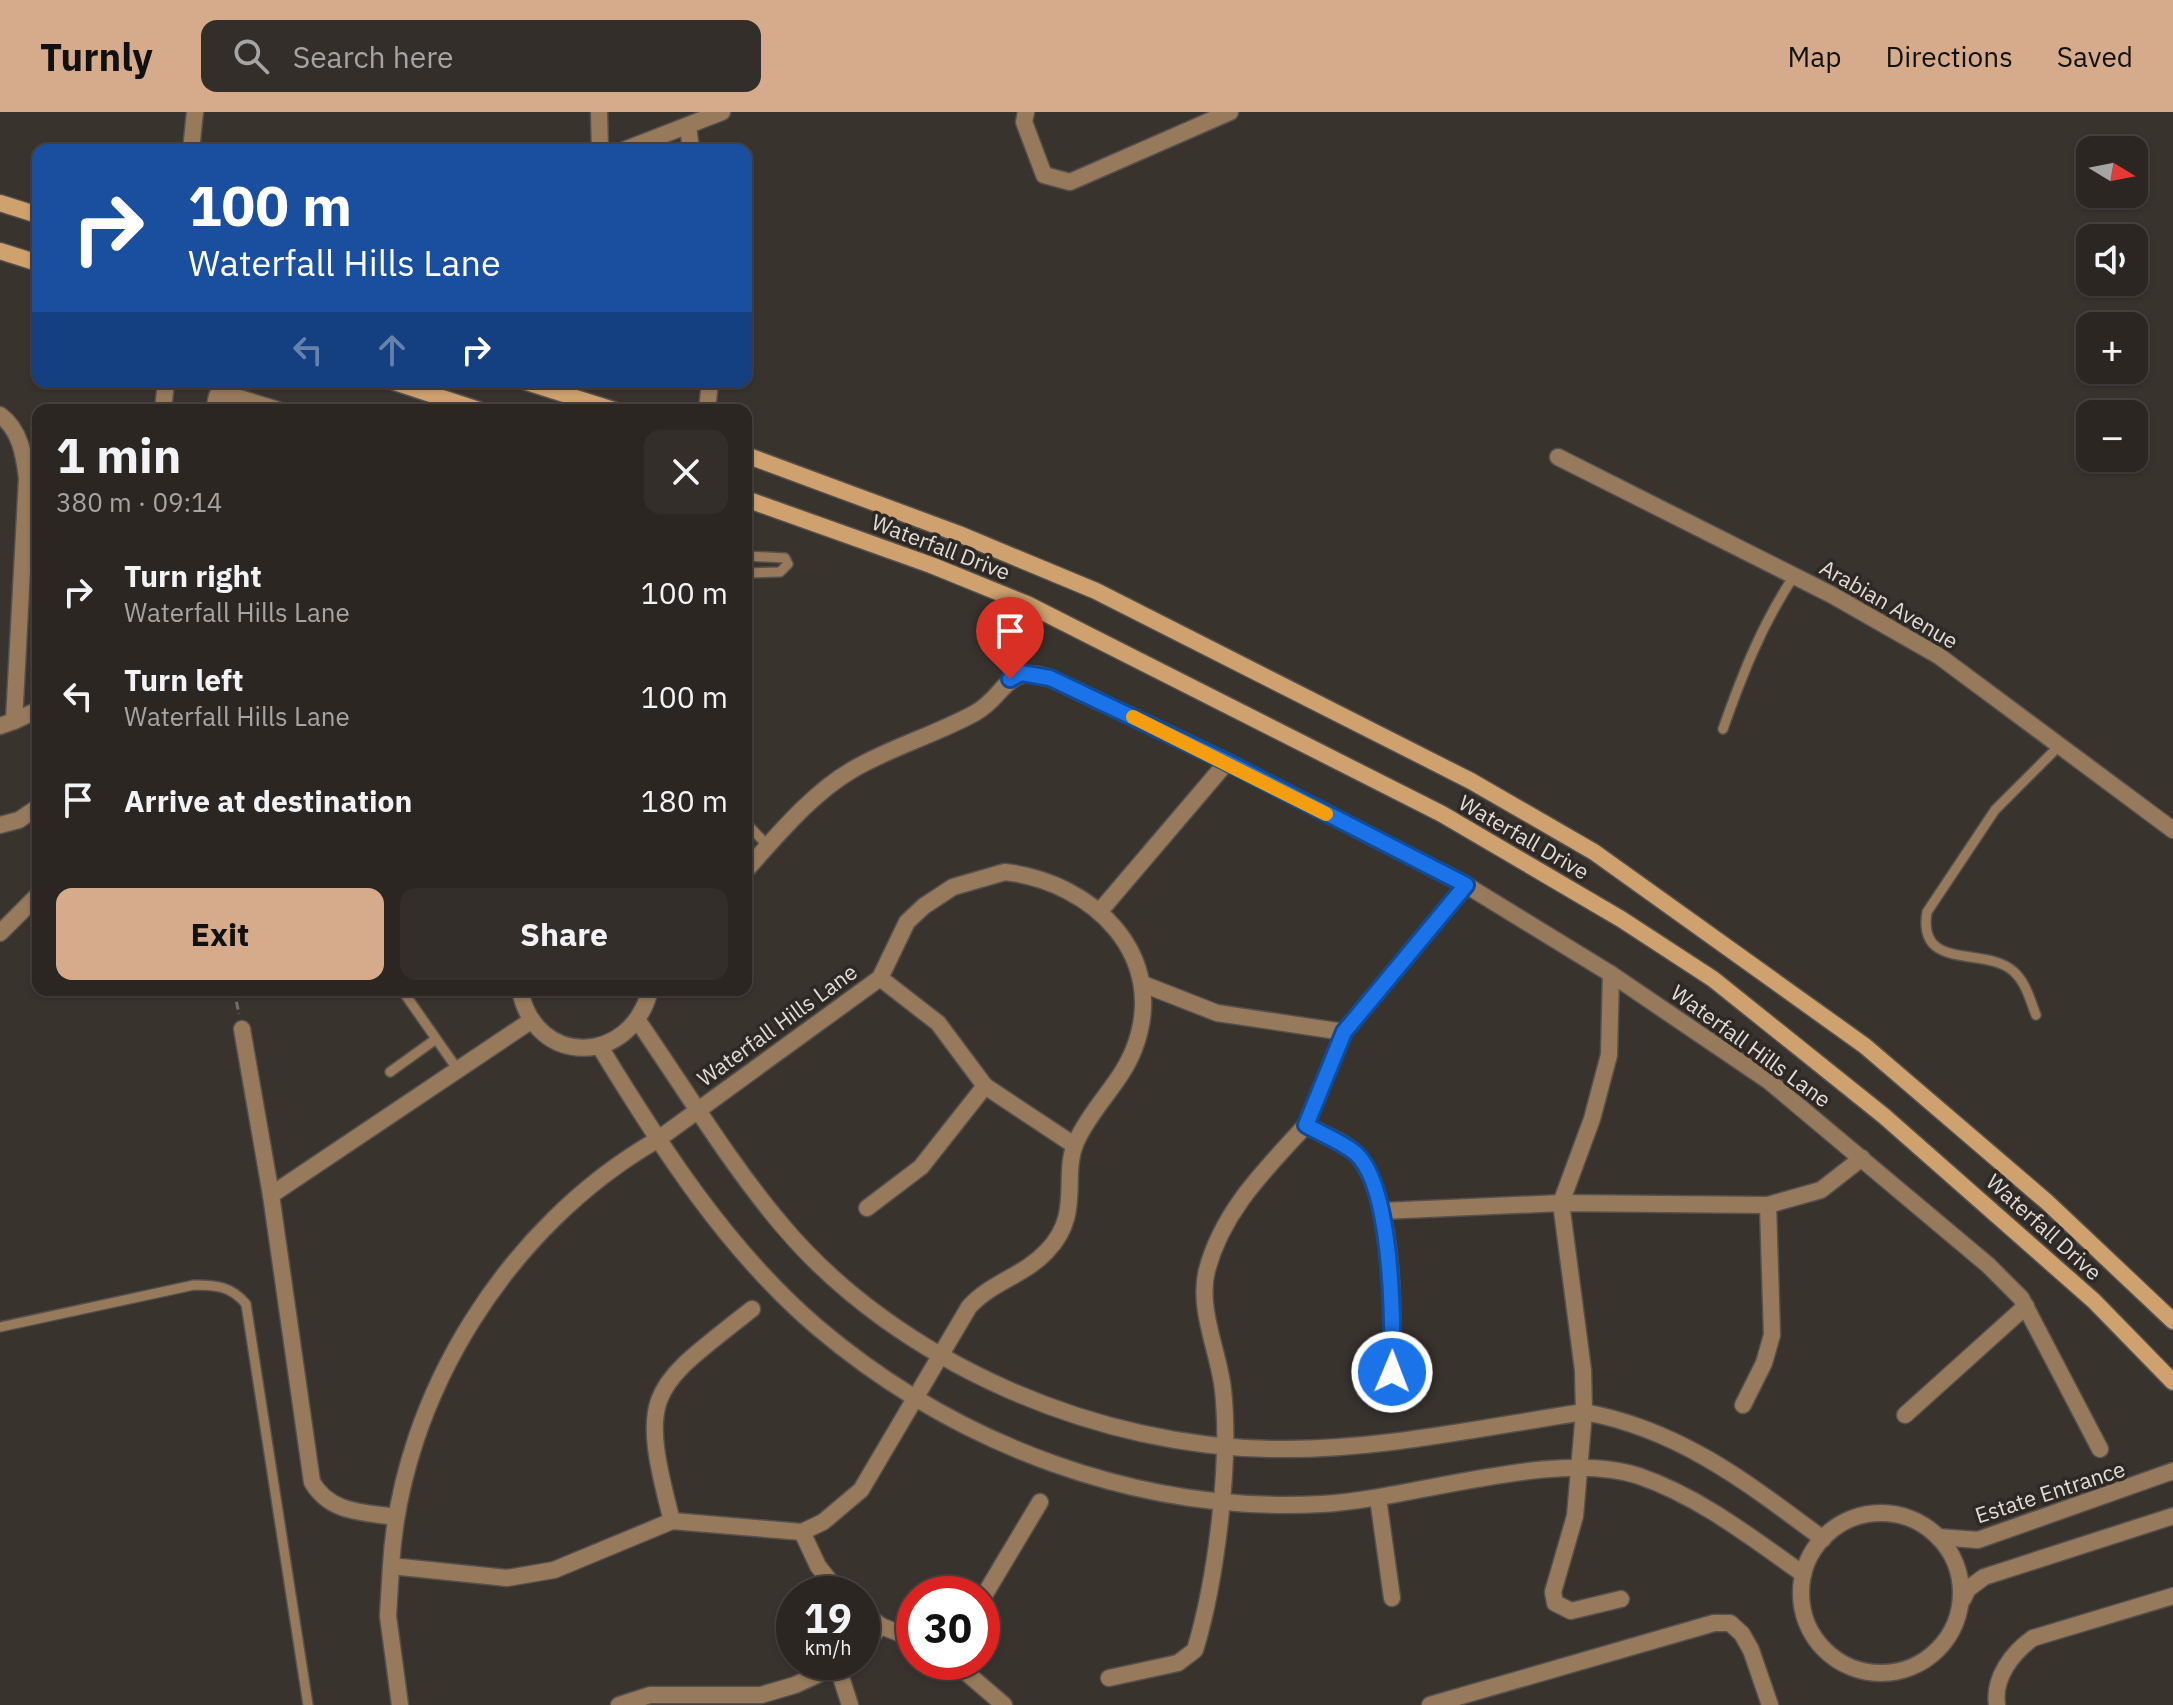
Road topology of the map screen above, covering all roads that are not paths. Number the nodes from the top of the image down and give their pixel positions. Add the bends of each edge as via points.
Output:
1 (195, 112) edge
2 (599, 112) edge
3 (722, 112) edge
4 (1026, 112) edge
5 (1230, 112) edge
6 (688, 126) junction
7 (192, 144) edge
8 (600, 144) edge
9 (640, 144) edge
10 (690, 144) edge
11 (0, 203) edge
12 (32, 213) edge
13 (0, 251) edge
14 (32, 261) edge
15 (412, 388) edge
16 (545, 388) edge
17 (215, 404) edge
18 (259, 404) edge
19 (461, 404) edge
20 (595, 404) edge
21 (0, 415) edge
22 (752, 457) edge
23 (1558, 457) dead end
24 (752, 501) edge
25 (752, 556) edge
26 (752, 573) edge
27 (1794, 576) junction
28 (32, 713) edge
29 (7, 723) edge
30 (1723, 729) dead end
31 (2060, 745) junction
32 (1227, 762) junction
33 (32, 811) edge
34 (0, 825) edge
35 (752, 829) edge
36 (2173, 830) edge
37 (768, 846) junction
38 (752, 863) edge
39 (1466, 885) junction
40 (32, 901) edge
41 (1100, 911) junction
42 (0, 933) edge
43 (1611, 974) junction
44 (880, 978) junction
45 (1143, 984) junction
46 (406, 996) edge
47 (521, 996) edge
48 (648, 996) edge
49 (2036, 1015) dead end
50 (532, 1020) junction
51 (638, 1021) junction
52 (242, 1029) road end
53 (1344, 1032) junction
54 (436, 1039) junction
55 (600, 1047) junction
56 (458, 1070) junction
57 (390, 1072) dead end
58 (985, 1086) junction
59 (698, 1109) junction
60 (1306, 1125) junction
61 (657, 1140) junction
62 (1074, 1145) junction
63 (1862, 1158) junction
64 (271, 1195) junction
65 (1561, 1203) junction
66 (1768, 1205) junction
67 (867, 1208) dead end
68 (1382, 1211) junction
69 (2026, 1306) junction
70 (752, 1309) dead end
71 (2173, 1321) edge
72 (0, 1327) edge
73 (940, 1353) junction
74 (2173, 1382) edge
75 (912, 1399) junction
76 (1391, 1403) dead end
77 (1743, 1405) dead end
78 (1584, 1412) junction
79 (1905, 1415) dead end
80 (1226, 1445) junction
81 (2100, 1449) dead end
82 (1580, 1466) junction
83 (2173, 1471) edge
84 (1378, 1498) junction
85 (1220, 1500) junction
86 (1040, 1502) dead end
87 (2173, 1516) edge
88 (395, 1517) junction
89 (672, 1521) junction
90 (802, 1532) junction
91 (1938, 1537) junction
92 (1823, 1539) junction
93 (391, 1566) junction
94 (1803, 1574) junction
95 (826, 1576) edge
96 (996, 1576) edge
97 (2173, 1596) edge
98 (1392, 1598) dead end
99 (1621, 1599) dead end
100 (1961, 1602) junction
101 (881, 1626) edge
102 (896, 1632) edge
103 (1109, 1678) dead end
104 (802, 1680) edge
105 (845, 1680) edge
106 (975, 1680) edge
107 (720, 1700) edge
108 (308, 1705) edge
109 (400, 1705) edge
110 (619, 1705) edge
111 (850, 1705) edge
112 (1004, 1705) edge
113 (1430, 1705) edge
114 (1770, 1705) edge
115 (1997, 1705) edge

1 - 7 street
2 - 8 street
3 - 6 street
4 - 5 street via 1024,122 1044,175 1070,182
6 - 9 street
6 - 10 street
11 - 12 main road
13 - 14 main road
15 - 19 main road
16 - 20 main road
17 - 18 street via 223,393
21 - 29 street via 22,447 27,478
22 - 71 main road, Waterfall Drive via 1096,591 1471,781 1594,852 1865,1046 2047,1202
23 - 27 street, Arabian Avenue
24 - 74 main road, Waterfall Drive via 1027,604 1442,814 1621,919 1713,979 1884,1116 2094,1301
25 - 26 lane via 773,555 788,564 780,572
27 - 30 lane via 1745,666
27 - 31 street, Arabian Avenue via 1939,656
28 - 29 street
31 - 36 street, Arabian Avenue
31 - 49 lane via 1995,810 1927,912 1924,928 1930,941 1953,956 2011,968 2022,980
32 - 37 street, Waterfall Hills Lane via 1050,678 1021,673 981,710 828,785
32 - 39 street, Waterfall Hills Lane
32 - 41 street
33 - 34 street
35 - 37 lane
37 - 38 street, Waterfall Hills Lane
39 - 43 street, Waterfall Hills Lane
39 - 53 street
40 - 42 street
41 - 44 street, Waterfall Hills Lane via 1033,875 1005,872 984,877 953,887 907,922
41 - 45 street, Waterfall Hills Lane via 1131,953
43 - 63 street, Waterfall Hills Lane via 1770,1082
43 - 65 street via 1609,1055
44 - 58 street, Waterfall Hills Lane via 938,1023
44 - 59 street, Waterfall Hills Lane
45 - 53 street via 1217,1013
45 - 62 street, Waterfall Hills Lane via 1139,1033 1126,1069 1095,1105
46 - 54 lane
47 - 50 street
48 - 51 street
50 - 55 street via 554,1041 576,1048
50 - 56 street
51 - 55 street via 621,1038
51 - 59 street, Waterfall Hills Lane
52 - 64 street
53 - 60 street
54 - 56 lane
54 - 57 lane
55 - 61 street
56 - 64 street
58 - 62 street, Waterfall Hills Lane
58 - 67 street via 921,1167
59 - 61 street, Waterfall Hills Lane
59 - 73 street, Waterfall Hills Lane via 782,1225 837,1279
60 - 68 street via 1361,1159
60 - 80 street via 1236,1204 1206,1272
61 - 75 street via 768,1279 816,1326
61 - 88 street, Waterfall Hills Lane via 554,1218 521,1251 483,1304 434,1396
62 - 73 street, Waterfall Hills Lane via 1070,1202 1048,1251 981,1294
63 - 66 street via 1821,1190
63 - 69 street, Waterfall Hills Lane via 1988,1265
64 - 88 street via 312,1482 334,1505
65 - 66 street
65 - 68 street
65 - 78 street
66 - 77 street via 1772,1335
68 - 76 street via 1393,1311
69 - 79 street
69 - 81 street, Waterfall Hills Lane
70 - 89 street via 680,1367 659,1398 654,1436
72 - 108 lane via 194,1285 220,1285 246,1304
73 - 75 street, Waterfall Hills Lane
73 - 80 street, Waterfall Hills Lane via 984,1379 1080,1418
75 - 85 street via 1073,1471
75 - 90 street, Waterfall Hills Lane via 861,1490 823,1522
78 - 80 street, Waterfall Hills Lane via 1368,1444 1277,1449
78 - 82 street
78 - 92 street, Waterfall Hills Lane via 1662,1433 1759,1491
80 - 85 street
82 - 84 street
82 - 94 street via 1639,1476 1738,1527
82 - 99 street via 1575,1516 1553,1592 1555,1603 1571,1611
83 - 91 street, Estate Entrance via 1978,1540
84 - 85 street via 1322,1504
84 - 98 street
85 - 103 street via 1195,1650 1178,1663
86 - 96 street
87 - 100 street via 1984,1577
88 - 93 street, Waterfall Hills Lane
89 - 90 street
89 - 93 street via 531,1575 482,1577
90 - 95 street
91 - 92 street via 1907,1517 1871,1514 1836,1527
91 - 100 street via 1958,1569
92 - 94 street
93 - 109 street, Waterfall Hills Lane via 388,1616
94 - 100 street via 1801,1597 1816,1640 1832,1657 1874,1674 1919,1664 1937,1651 1951,1632
97 - 115 street via 2033,1638 1999,1680
101 - 102 street
104 - 107 street via 761,1695
105 - 111 street
106 - 112 street
107 - 110 street via 650,1695
113 - 114 street via 1714,1623 1730,1623 1742,1634

